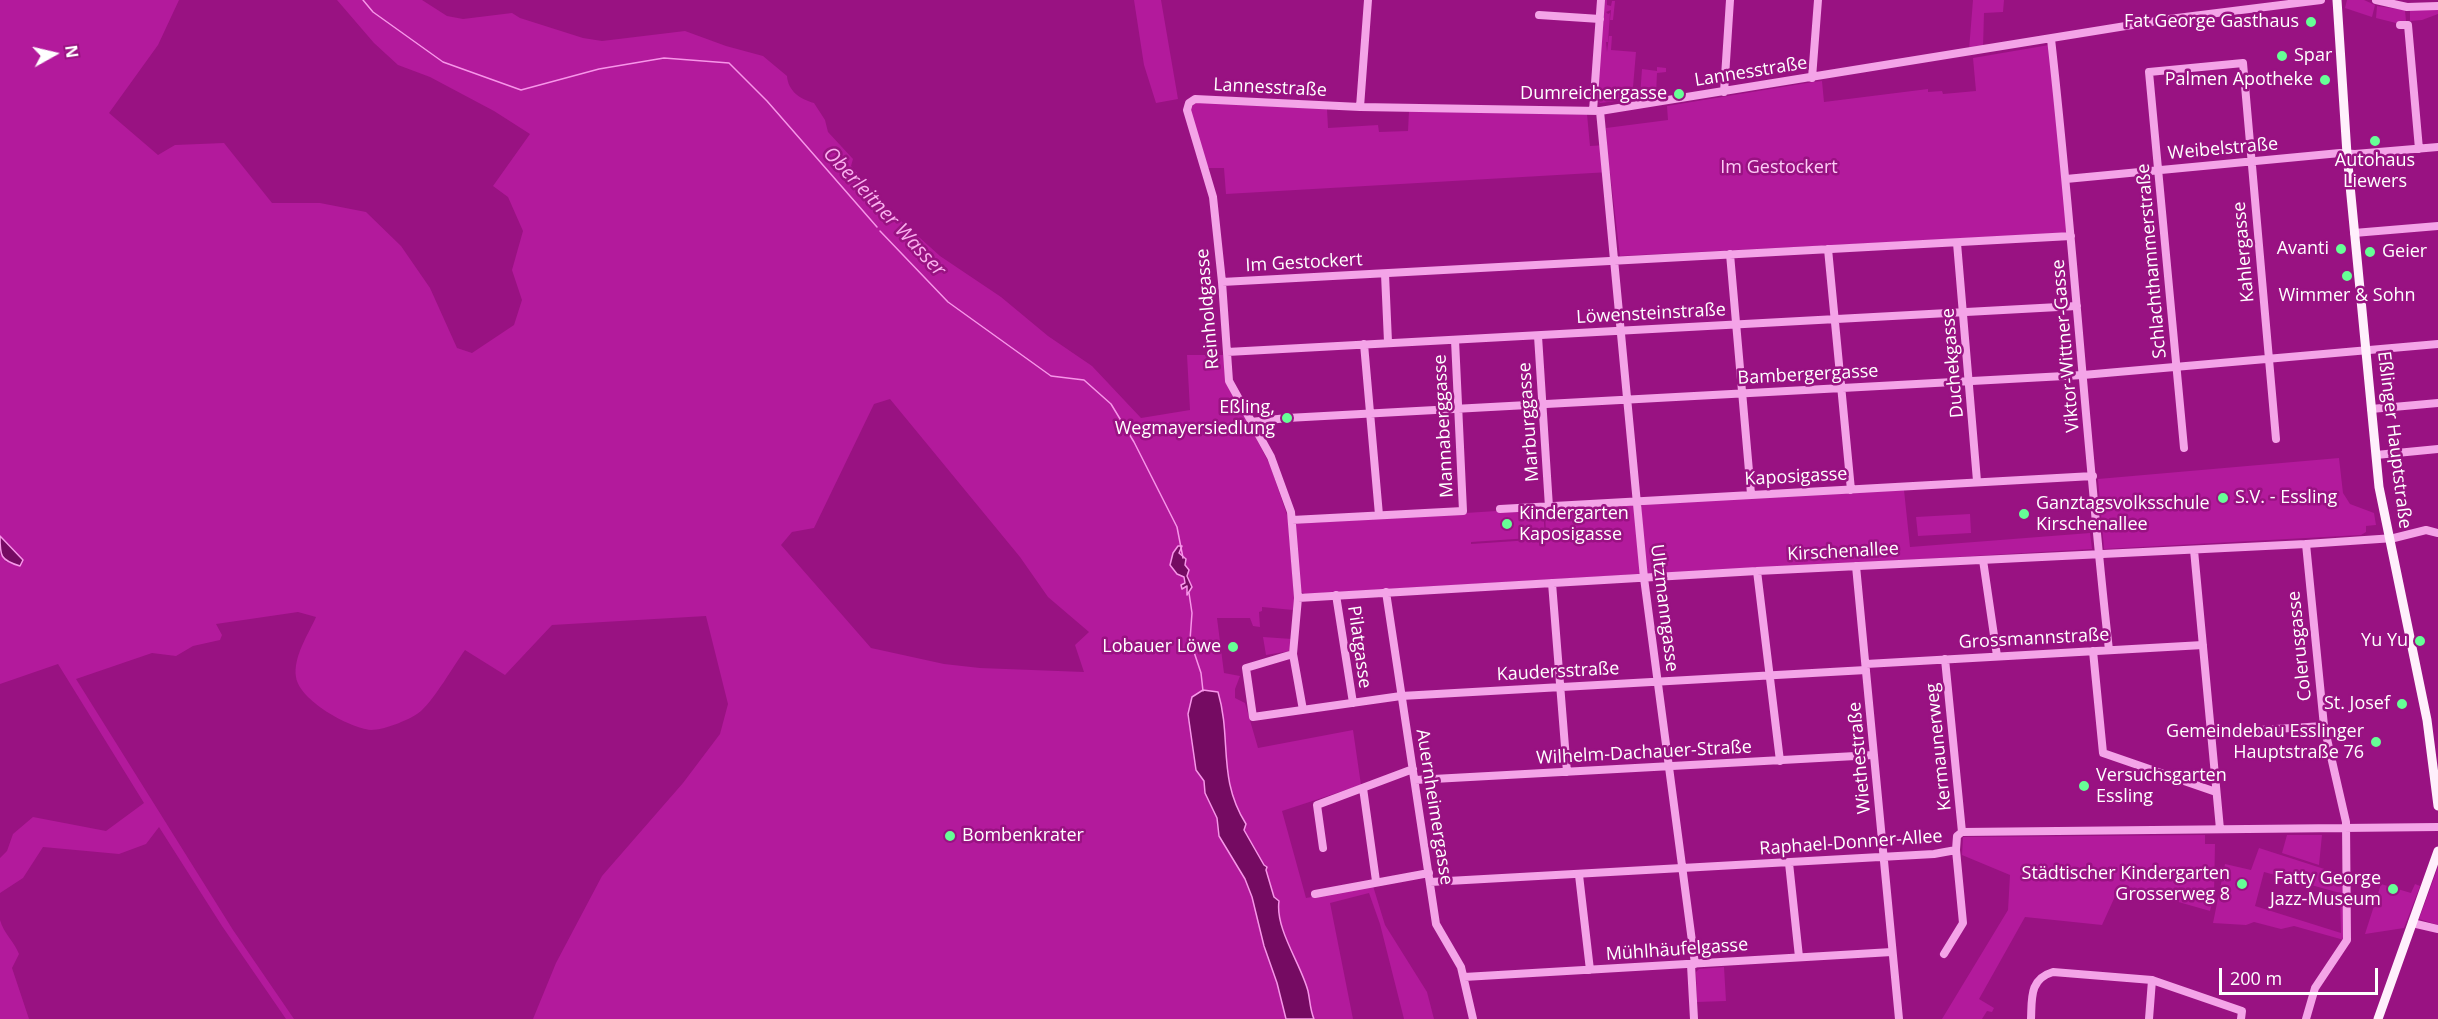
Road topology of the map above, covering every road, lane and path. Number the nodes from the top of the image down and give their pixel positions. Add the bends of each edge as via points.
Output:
1 (1368, 0) edge
2 (1601, 0) edge
3 (1730, 0) edge
4 (1818, 0) edge
5 (2321, 0) edge
6 (2330, 0) edge
7 (2337, 0) edge
8 (2376, 0) edge
9 (2438, 6) edge
10 (1539, 15) dead end
11 (1600, 19) junction
12 (2400, 25) dead end
13 (2051, 39) junction
14 (2150, 72) joint
15 (1812, 78) junction
16 (1724, 92) junction
17 (1360, 107) junction
18 (1187, 110) joint
19 (1596, 111) junction
20 (2344, 111) junction
21 (2438, 147) edge
22 (2419, 149) junction
23 (2347, 154) junction
24 (2252, 161) junction
25 (2158, 170) junction
26 (2066, 179) junction
27 (2438, 226) edge
28 (2354, 233) junction
29 (2071, 236) junction
30 (1958, 243) junction
31 (1828, 249) junction
32 (1730, 254) junction
33 (1614, 261) junction
34 (1385, 274) junction
35 (1222, 282) junction
36 (2077, 306) junction
37 (1963, 313) junction
38 (1834, 320) junction
39 (1737, 325) junction
40 (1621, 330) junction
41 (1538, 336) junction
42 (1455, 340) junction
43 (1388, 342) junction
44 (1364, 344) junction
45 (2438, 344) edge
46 (2366, 351) junction
47 (1227, 352) junction
48 (2269, 360) junction
49 (2176, 368) junction
50 (2083, 375) junction
51 (1969, 382) junction
52 (1842, 388) junction
53 (1741, 393) junction
54 (1628, 400) junction
55 (2438, 403) edge
56 (1542, 404) junction
57 (1458, 409) junction
58 (2371, 409) junction
59 (1371, 413) junction
60 (1251, 422) junction
61 (2276, 439) dead end
62 (2184, 448) dead end
63 (2438, 449) edge
64 (2376, 455) junction
65 (2093, 476) junction
66 (1977, 481) junction
67 (1851, 490) junction
68 (1750, 494) junction
69 (1637, 502) junction
70 (1549, 507) junction
71 (1500, 509) dead end
72 (1379, 515) junction
73 (1292, 520) junction
74 (2438, 533) edge
75 (2389, 539) junction
76 (2306, 544) junction
77 (2194, 550) junction
78 (2099, 556) junction
79 (1983, 560) junction
80 (1856, 566) junction
81 (1757, 571) junction
82 (1644, 578) junction
83 (1552, 583) junction
84 (1386, 592) junction
85 (1336, 595) junction
86 (1298, 598) junction
87 (2203, 645) junction
88 (2109, 650) junction
89 (2093, 651) junction
90 (1293, 654) junction
91 (1997, 656) junction
92 (1946, 659) junction
93 (1866, 667) junction
94 (1770, 675) junction
95 (1658, 682) junction
96 (1560, 687) junction
97 (1401, 696) junction
98 (1353, 703) junction
99 (1303, 710) junction
100 (2324, 726) junction
101 (2211, 733) junction
102 (1874, 755) junction
103 (1780, 761) junction
104 (2435, 761) edge
105 (1669, 767) junction
106 (1413, 769) junction
107 (1568, 772) junction
108 (1415, 780) junction
109 (1363, 788) junction
110 (2216, 792) junction
111 (2438, 806) edge
112 (2438, 826) edge
113 (2346, 827) junction
114 (2220, 829) junction
115 (1962, 832) junction
116 (1323, 848) dead end
117 (1956, 850) junction
118 (2438, 850) edge
119 (1884, 858) junction
120 (2436, 861) edge
121 (1789, 862) junction
122 (1682, 869) junction
123 (1429, 873) junction
124 (1580, 875) junction
125 (1376, 881) junction
126 (1430, 882) junction
127 (1315, 894) dead end
128 (2412, 923) junction
129 (2438, 929) edge
130 (1892, 952) junction
131 (1944, 954) dead end
132 (1799, 957) junction
133 (1693, 965) junction
134 (1590, 970) junction
135 (1464, 977) junction
136 (2152, 980) junction
137 (1473, 1019) edge
138 (1694, 1019) edge
139 (1899, 1019) edge
140 (2031, 1019) edge
141 (2149, 1019) edge
142 (2241, 1019) edge
143 (2306, 1019) edge
144 (2378, 1019) edge

1 - 17 street
2 - 11 street, Ultzmanngasse
3 - 16 street
4 - 15 street
5 - 13 street, Lannesstraße
6 - 20 main road, Eßlinger Hauptstraße
7 - 20 main road, Eßlinger Hauptstraße
8 - 9 street via 2407,7
10 - 11 street
11 - 19 street, Ultzmanngasse
12 - 22 street via 2408,25
13 - 15 street, Lannesstraße
13 - 26 street, Viktor-Wittner-Gasse
14 - 24 street, Kahlergasse via 2243,63
14 - 25 street, Schlachthammerstraße
15 - 16 street, Lannesstraße
16 - 19 street, Lannesstraße
17 - 18 street, Lannesstraße via 1195,99
17 - 19 street, Lannesstraße
18 - 35 street, Reinholdgasse via 1213,198
19 - 33 street, Ultzmanngasse
20 - 23 main road, Eßlinger Hauptstraße
21 - 22 street, Weibelstraße
22 - 23 street, Weibelstraße
23 - 24 street, Weibelstraße
23 - 28 main road, Eßlinger Hauptstraße
24 - 25 street, Weibelstraße
24 - 48 street, Kahlergasse
25 - 26 street, Weibelstraße
25 - 49 street, Schlachthammerstraße
26 - 29 street, Viktor-Wittner-Gasse
27 - 28 street
28 - 46 main road, Eßlinger Hauptstraße
29 - 30 street, Im Gestockert
29 - 36 street, Viktor-Wittner-Gasse
30 - 31 street, Im Gestockert
30 - 37 street, Duchekgasse
31 - 32 street, Im Gestockert
31 - 38 street
32 - 33 street, Im Gestockert
32 - 39 street
33 - 34 street, Im Gestockert
33 - 40 street, Ultzmanngasse
34 - 35 street, Im Gestockert
34 - 43 street
35 - 47 street, Reinholdgasse
36 - 37 street, Löwensteinstraße
36 - 50 street, Viktor-Wittner-Gasse
37 - 38 street, Löwensteinstraße
37 - 51 street, Duchekgasse
38 - 39 street, Löwensteinstraße
38 - 52 street
39 - 40 street, Löwensteinstraße
39 - 53 street
40 - 41 street, Löwensteinstraße
40 - 54 street, Ultzmanngasse
41 - 42 street, Löwensteinstraße
41 - 56 street, Marburggasse
42 - 43 street, Löwensteinstraße
42 - 57 street, Mannaberggasse
43 - 44 street, Löwensteinstraße
44 - 47 street, Löwensteinstraße
44 - 59 street
45 - 46 street, Bambergergasse
46 - 48 street, Bambergergasse
46 - 58 main road, Eßlinger Hauptstraße
47 - 60 street, Reinholdgasse via 1229,381
48 - 49 street, Bambergergasse
48 - 61 street, Kahlergasse
49 - 50 street, Bambergergasse
49 - 62 street, Schlachthammerstraße
50 - 51 street, Bambergergasse
50 - 65 street, Viktor-Wittner-Gasse
51 - 52 street, Bambergergasse
51 - 66 street, Duchekgasse
52 - 53 street, Bambergergasse
52 - 67 street
53 - 54 street, Bambergergasse
53 - 68 street
54 - 56 street, Bambergergasse
54 - 69 street, Ultzmanngasse
55 - 58 street
56 - 57 street, Bambergergasse
56 - 70 street, Marburggasse
57 - 59 street, Bambergergasse
57 - 72 street, Mannaberggasse via 1463,511
58 - 64 main road, Eßlinger Hauptstraße
59 - 60 street, Bambergergasse
59 - 72 street
60 - 73 street, Reinholdgasse via 1271,457
63 - 64 street
64 - 75 main road, Eßlinger Hauptstraße
65 - 66 street, Kaposigasse
65 - 78 street, Viktor-Wittner-Gasse
66 - 67 street, Kaposigasse
67 - 68 street, Kaposigasse
68 - 69 street, Kaposigasse
69 - 70 street, Kaposigasse
69 - 82 street, Ultzmanngasse
70 - 71 street, Kaposigasse
72 - 73 street
73 - 86 street, Reinholdgasse
74 - 75 street, Kirschenallee via 2426,530
75 - 76 street, Kirschenallee
75 - 104 main road, Eßlinger Hauptstraße
76 - 77 street, Kirschenallee
76 - 100 street, Colerusgasse
77 - 78 street, Kirschenallee
77 - 87 street
78 - 79 street, Kirschenallee
78 - 88 street, Viktor-Wittner-Gasse
79 - 80 street, Kirschenallee
79 - 91 street
80 - 81 street, Kirschenallee
80 - 93 street, Wiethestraße
81 - 82 street, Kirschenallee
81 - 94 street
82 - 83 street, Kirschenallee
82 - 95 street, Ultzmanngasse
83 - 84 street, Kirschenallee
83 - 96 street
84 - 85 street, Kirschenallee
84 - 97 street, Auernheimergasse
85 - 86 street, Kirschenallee
85 - 98 street, Pilatgasse
86 - 90 street, Reinholdgasse
87 - 88 street, Grossmannstraße
87 - 101 street
88 - 89 street, Grossmannstraße
89 - 91 street, Grossmannstraße
89 - 110 street via 2103,753
90 - 99 street, Reinholdgasse
90 - 99 street, Kaudersstraße via 1246,669 1253,717
91 - 92 street, Grossmannstraße
92 - 93 street, Grossmannstraße
92 - 115 street, Kermaunerweg
93 - 94 street, Kaudersstraße
93 - 102 street, Wiethestraße
94 - 95 street, Kaudersstraße
94 - 103 street
95 - 96 street, Kaudersstraße
95 - 105 street, Ultzmanngasse
96 - 97 street, Kaudersstraße
96 - 107 street
97 - 98 street, Kaudersstraße
97 - 106 street, Auernheimergasse
98 - 99 street, Kaudersstraße
100 - 101 street
100 - 113 street, Colerusgasse
101 - 110 street
102 - 103 street, Wilhelm-Dachauer-Straße
102 - 119 street, Wiethestraße
103 - 105 street, Wilhelm-Dachauer-Straße
104 - 111 main road, Eßlinger Hauptstraße
105 - 107 street, Wilhelm-Dachauer-Straße
105 - 122 street, Ultzmanngasse
106 - 108 street, Auernheimergasse
106 - 109 street
107 - 108 street, Wilhelm-Dachauer-Straße
108 - 123 street, Auernheimergasse
109 - 116 street via 1317,805
109 - 125 street
110 - 114 street
112 - 113 street, Raphael-Donner-Allee
113 - 114 street, Raphael-Donner-Allee
113 - 143 street, Colerusgasse via 2347,940 2315,988
114 - 115 street, Raphael-Donner-Allee
115 - 117 street, Raphael-Donner-Allee via 1957,836
117 - 119 street, Raphael-Donner-Allee
117 - 131 street via 1963,923
118 - 120 main road
119 - 121 street, Raphael-Donner-Allee
119 - 130 street, Wiethestraße
120 - 128 main road
121 - 122 street, Raphael-Donner-Allee
121 - 132 street
122 - 124 street, Raphael-Donner-Allee
122 - 133 street, Ultzmanngasse
123 - 125 street
123 - 126 street, Auernheimergasse
124 - 126 street, Raphael-Donner-Allee
124 - 134 street
125 - 127 street
126 - 135 street, Auernheimergasse via 1436,924
128 - 129 street
128 - 144 main road
130 - 132 street, Mühlhäufelgasse
130 - 139 street, Wiethestraße
132 - 133 street, Mühlhäufelgasse
133 - 134 street, Mühlhäufelgasse
133 - 138 street, Ultzmanngasse
134 - 135 street, Mühlhäufelgasse
135 - 137 street, Auernheimergasse
136 - 140 street via 2045,974 2033,989
136 - 141 street
136 - 142 street via 2242,1011

